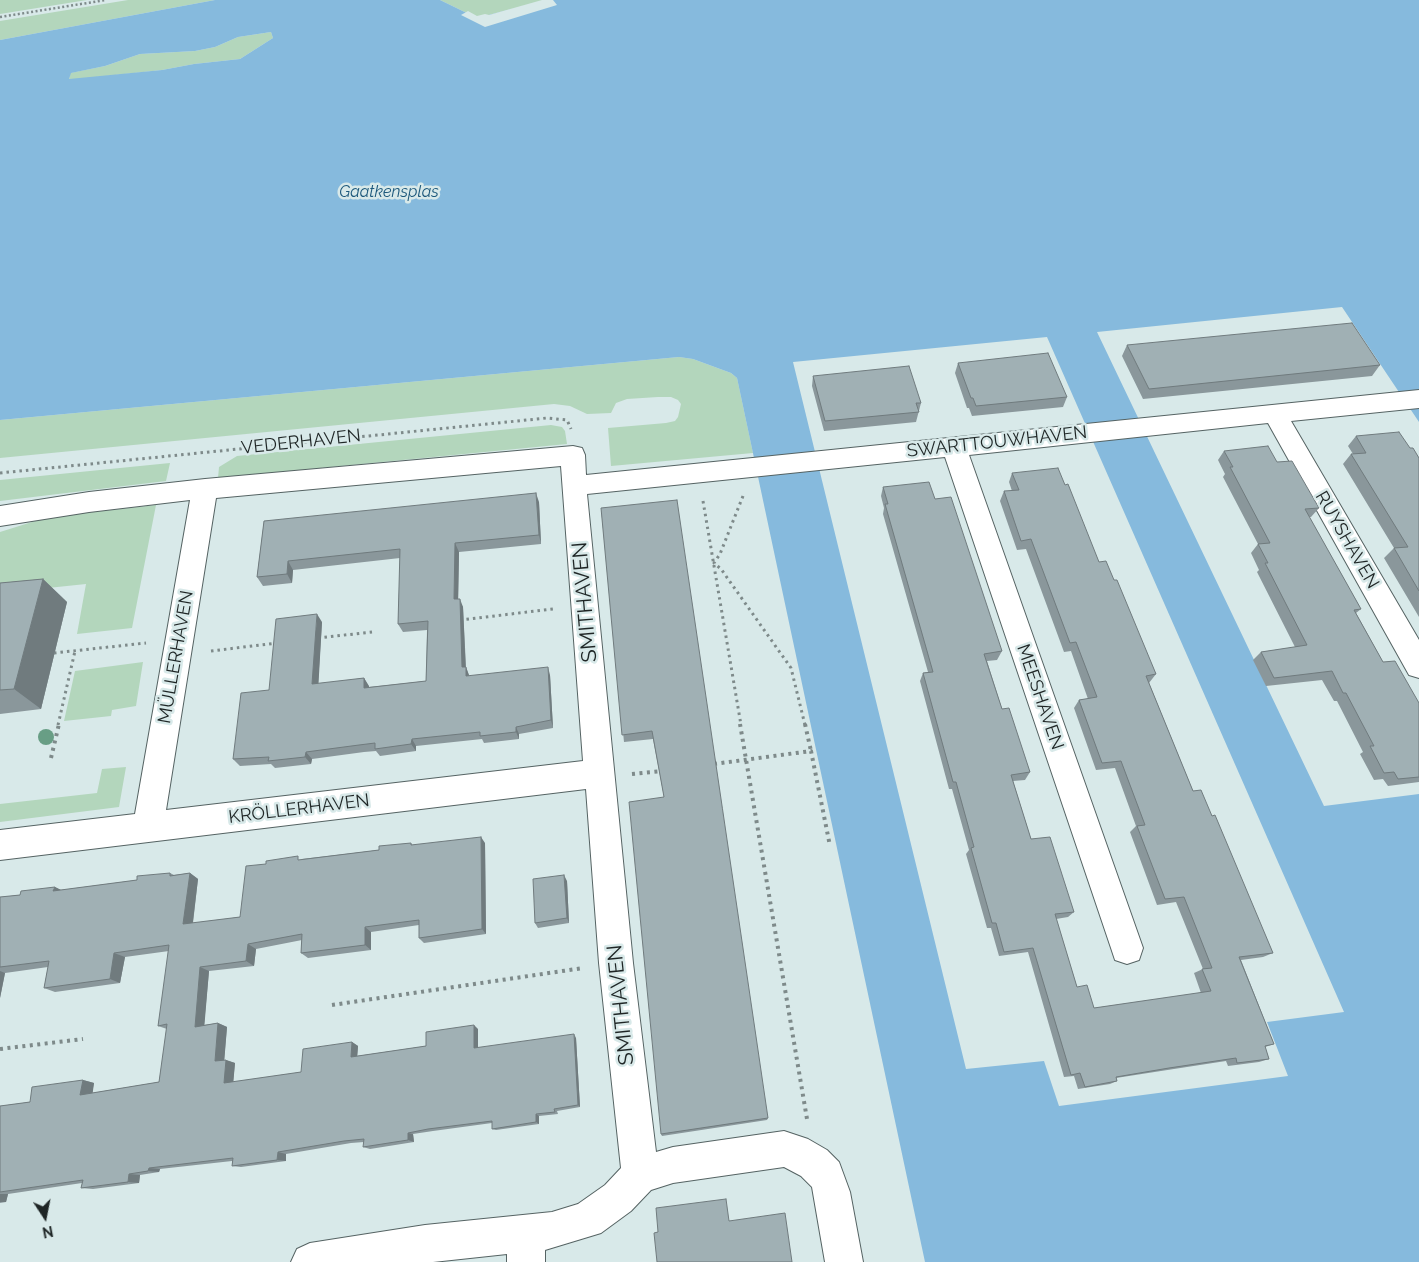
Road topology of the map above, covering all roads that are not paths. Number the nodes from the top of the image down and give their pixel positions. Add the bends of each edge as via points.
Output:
1 (1419, 399) edge
2 (1274, 414) junction
3 (954, 447) junction
4 (574, 470) junction
5 (205, 489) junction
6 (0, 516) edge
7 (1419, 666) edge
8 (599, 773) junction
9 (148, 826) junction
10 (0, 846) edge
11 (1127, 948) dead end
12 (640, 1175) junction
13 (526, 1248) edge
14 (310, 1262) edge
15 (844, 1262) edge

1 - 2 street, SWARTTOUWHAVEN
2 - 3 street, SWARTTOUWHAVEN
2 - 7 street, RUYSHAVEN
3 - 4 street, SWARTTOUWHAVEN via 699,473
3 - 11 street, MEESHAVEN
4 - 5 street, VEDERHAVEN
4 - 8 street, SMITHAVEN
5 - 6 street, VEDERHAVEN
5 - 9 street, MÜLLERHAVEN
8 - 9 street, KRÖLLERHAVEN
8 - 12 street, SMITHAVEN
9 - 10 street, KRÖLLERHAVEN
12 - 13 street via 618,1198 588,1220 552,1231
12 - 15 street via 673,1165 784,1149 796,1152 814,1163 826,1176 832,1192
13 - 14 street via 425,1244

